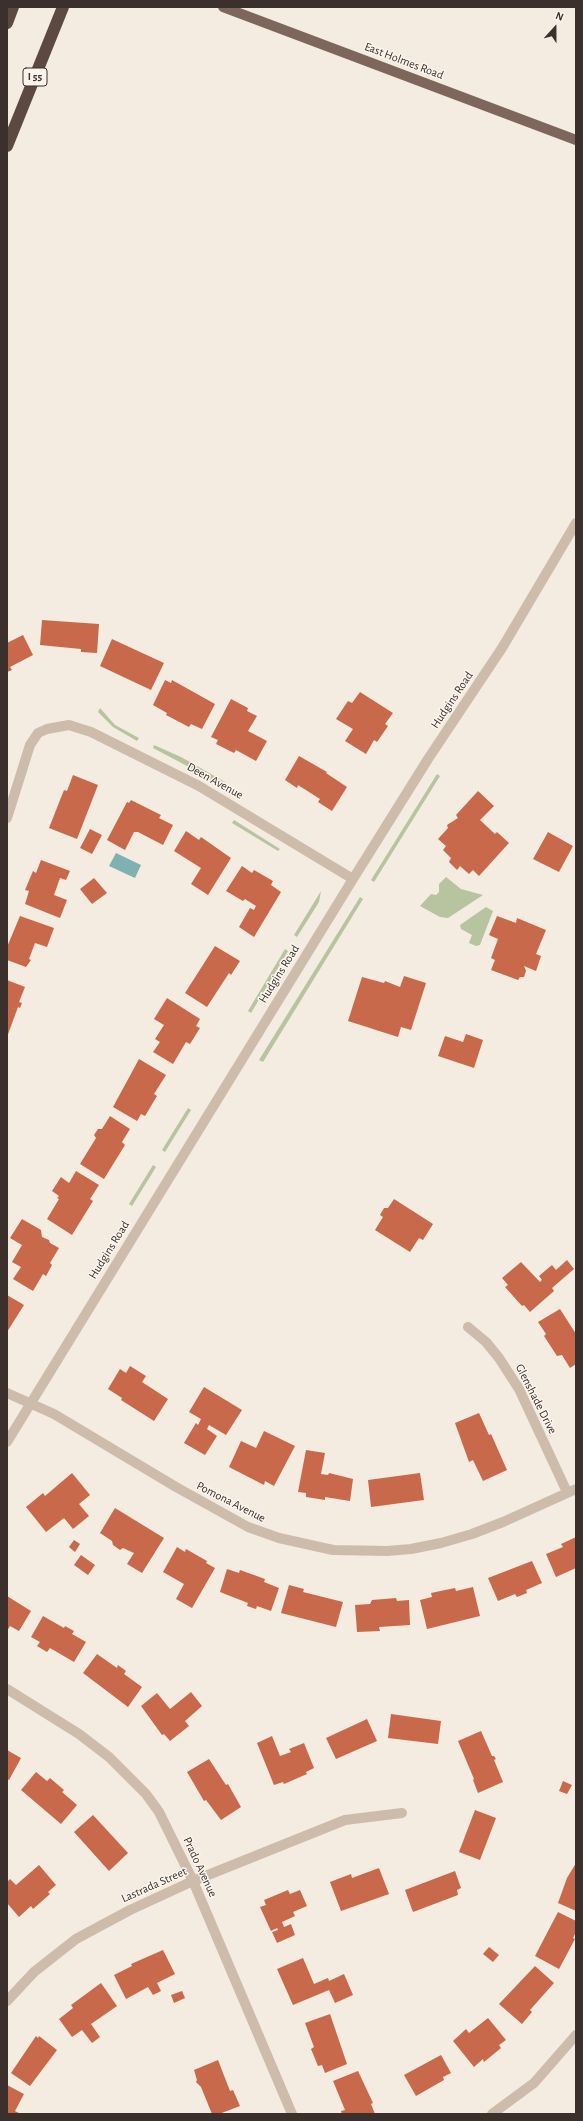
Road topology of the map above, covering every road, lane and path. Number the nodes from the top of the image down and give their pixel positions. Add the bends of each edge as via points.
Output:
1 (14, 7) edge
2 (63, 7) edge
3 (223, 7) edge
4 (7, 24) edge
5 (576, 140) edge
6 (7, 146) edge
7 (576, 523) edge
8 (7, 818) edge
9 (353, 879) junction
10 (468, 1327) dead end
11 (7, 1393) edge
12 (30, 1402) junction
13 (7, 1442) edge
14 (572, 1490) edge
15 (7, 1690) edge
16 (402, 1813) dead end
17 (193, 1882) junction
18 (7, 2001) edge
19 (576, 2035) edge
20 (292, 2114) edge
21 (492, 2114) edge

1 - 4 highway
2 - 6 highway, I 55
3 - 5 main road, East Holmes Road
7 - 9 street, Hudgins Road via 502,648 428,759
8 - 9 street, Deen Avenue via 30,745 38,734 55,726 69,725 81,728 163,767 239,809
9 - 12 street, Hudgins Road
10 - 14 street, Glenshade Drive via 486,1342 499,1358 519,1390
11 - 12 street, Pomona Avenue
12 - 13 street, Hudgins Road
12 - 14 street, Pomona Avenue via 248,1528 333,1550 387,1552 441,1543 504,1522
15 - 17 street, Prado Avenue via 79,1734 129,1775 159,1812
16 - 17 street, Lastrada Street via 345,1820
17 - 18 street, Lastrada Street via 123,1913 76,1939 34,1972
17 - 20 street, Prado Avenue
19 - 21 street via 534,2083

